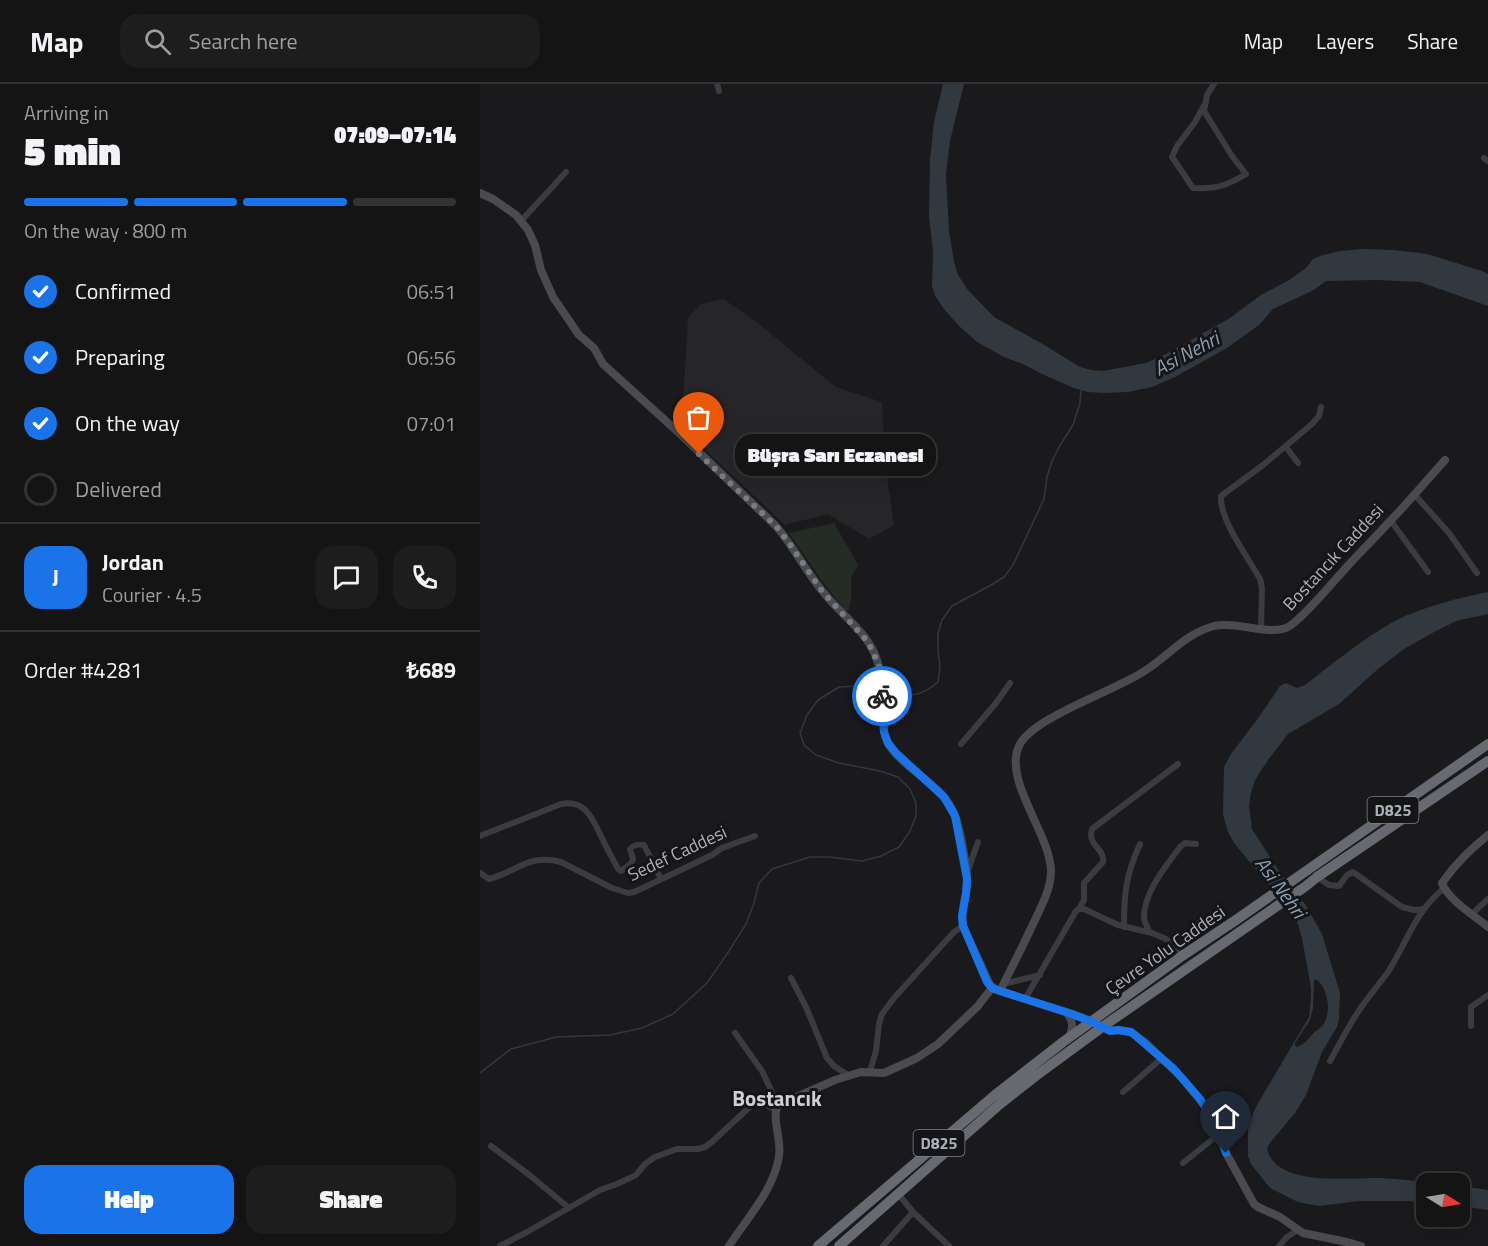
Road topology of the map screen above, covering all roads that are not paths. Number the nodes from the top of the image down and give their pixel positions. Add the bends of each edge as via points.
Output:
1 (1214, 84) edge
2 (1206, 102) junction
3 (566, 172) dead end
4 (480, 193) edge
5 (521, 221) junction
6 (1321, 407) dead end
7 (1286, 447) junction
8 (1445, 460) dead end
9 (1298, 463) dead end
10 (1414, 494) junction
11 (1391, 521) junction
12 (1428, 572) dead end
13 (1477, 573) dead end
14 (1261, 628) junction
15 (1010, 683) dead end
16 (961, 744) dead end
17 (1488, 744) edge
18 (1488, 761) edge
19 (1179, 764) dead end
20 (1488, 835) edge
21 (480, 836) edge
22 (755, 836) dead end
23 (978, 842) dead end
24 (1196, 843) dead end
25 (1140, 844) dead end
26 (480, 873) edge
27 (966, 874) junction
28 (1317, 877) junction
29 (661, 879) junction
30 (1302, 881) junction
31 (1444, 888) junction
32 (1488, 899) edge
33 (1079, 909) junction
34 (1423, 909) junction
35 (1472, 914) junction
36 (1239, 925) junction
37 (963, 926) junction
38 (1124, 927) junction
39 (1488, 927) edge
40 (1149, 932) junction
41 (1182, 956) junction
42 (1040, 975) junction
43 (791, 978) dead end
44 (998, 987) junction
45 (1488, 995) edge
46 (1025, 999) junction
47 (1066, 1012) junction
48 (1096, 1024) junction
49 (1471, 1026) dead end
50 (735, 1033) dead end
51 (1069, 1038) junction
52 (1162, 1058) junction
53 (1330, 1061) dead end
54 (870, 1071) junction
55 (848, 1076) junction
56 (1123, 1092) dead end
57 (777, 1108) junction
58 (1219, 1134) junction
59 (491, 1146) dead end
60 (1183, 1163) dead end
61 (899, 1194) junction
62 (568, 1208) junction
63 (913, 1212) junction
64 (1298, 1230) junction
65 (500, 1246) edge
66 (729, 1246) edge
67 (818, 1246) edge
68 (839, 1246) edge
69 (883, 1246) edge
70 (949, 1246) edge
71 (1280, 1246) edge
72 (1361, 1246) edge

1 - 2 street
2 - 2 street via 1172,157 1193,188 1212,189 1246,174 1204,111
3 - 5 street
4 - 5 street
5 - 27 street via 532,237 553,297 579,335 594,348 603,364 776,526 822,591 868,642 879,665 885,738 949,803 957,821
6 - 7 street via 1312,424
7 - 9 street
7 - 14 street via 1221,498 1227,520 1260,579
8 - 10 street, Bostancık Caddesi
10 - 11 street, Bostancık Caddesi
10 - 13 street via 1449,533
11 - 12 street
11 - 14 street, Bostancık Caddesi via 1293,624 1279,629
14 - 44 street, Bostancık Caddesi via 1219,626 1196,633 1137,677 1072,707 1038,726 1022,741 1017,752 1017,773 1048,852 1051,872 1041,907
15 - 16 street
17 - 30 highway, Çevre Yolu Caddesi / D825
18 - 28 highway, Çevre Yolu Caddesi / D825
19 - 33 street via 1092,830 1092,842 1104,859 1084,883 1084,900
20 - 31 street via 1450,872 1442,883
21 - 29 street via 569,802 589,813 618,869 631,864 630,849 641,844
22 - 29 street, Sedef Caddesi
23 - 27 street
24 - 40 street via 1180,847 1154,885 1144,920
25 - 38 street via 1124,894
26 - 29 street, Sedef Caddesi via 489,879 541,859 561,862 624,892 634,892
27 - 37 street
28 - 30 highway, Çevre Yolu Caddesi / D825
28 - 34 street via 1339,886 1353,872 1402,907
30 - 36 highway, Çevre Yolu Caddesi / D825
31 - 34 street
31 - 35 street
32 - 35 street
33 - 38 street
33 - 42 street
34 - 53 street
35 - 39 street
36 - 41 highway, Çevre Yolu Caddesi / D825
36 - 48 highway, Çevre Yolu Caddesi / D825
37 - 44 street via 987,982
37 - 54 street via 882,1014
38 - 40 street
40 - 41 street via 1166,939
41 - 48 highway, Çevre Yolu Caddesi / D825
42 - 44 street
42 - 46 street
43 - 55 street via 827,1058
44 - 46 street
44 - 54 street, Bostancık Caddesi via 933,1048 888,1072
45 - 49 street via 1471,1007
46 - 47 street
47 - 48 street
47 - 51 street via 1073,1028
48 - 51 highway, Çevre Yolu Caddesi / D825
48 - 52 street via 1110,1031 1131,1032
48 - 61 highway, Çevre Yolu Caddesi / D825
50 - 57 street via 762,1071
51 - 67 highway, Çevre Yolu Caddesi / D825 via 995,1095
52 - 56 street
52 - 58 street via 1200,1099
54 - 55 street, Bostancık Caddesi
55 - 57 street, Bostancık Caddesi
57 - 62 street via 755,1102 705,1147 677,1149 655,1157 636,1175
57 - 66 street via 778,1162 762,1199
58 - 60 street
58 - 64 street via 1254,1204
59 - 62 street
61 - 63 street
61 - 68 highway, Çevre Yolu Caddesi / D825
62 - 65 street
63 - 69 street
63 - 70 street
64 - 71 street
64 - 72 street

